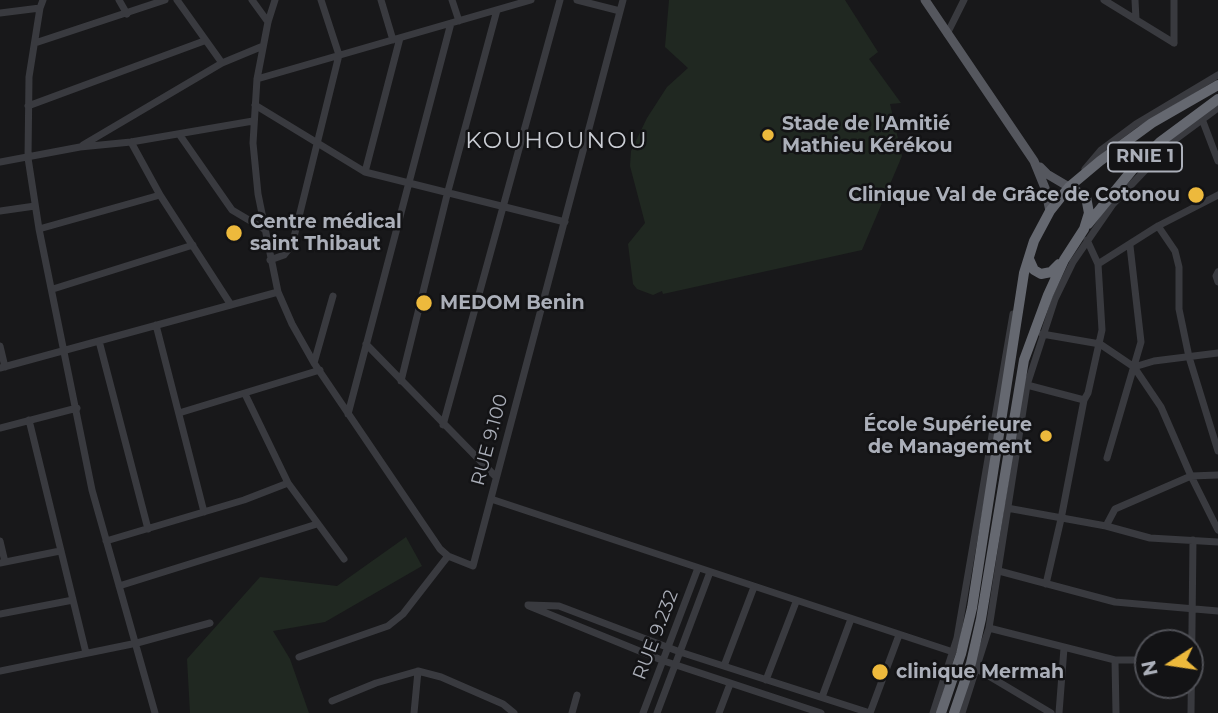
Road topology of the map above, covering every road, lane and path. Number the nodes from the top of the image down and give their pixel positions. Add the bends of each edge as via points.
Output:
1 (119, 0) edge
2 (165, 0) edge
3 (177, 0) edge
4 (252, 0) edge
5 (275, 0) edge
6 (321, 0) edge
7 (381, 0) edge
8 (452, 0) edge
9 (531, 0) edge
10 (560, 0) edge
11 (577, 0) edge
12 (624, 0) edge
13 (925, 0) edge
14 (964, 0) edge
15 (1104, 0) edge
16 (1135, 0) edge
17 (1174, 0) edge
18 (40, 3) edge
19 (498, 10) junction
20 (620, 11) junction
21 (0, 13) edge
22 (127, 14) junction
23 (1136, 19) junction
24 (268, 22) junction
25 (455, 22) junction
26 (947, 34) junction
27 (396, 39) junction
28 (204, 41) junction
29 (35, 43) junction
30 (263, 47) junction
31 (339, 55) junction
32 (222, 63) junction
33 (1218, 75) edge
34 (257, 79) junction
35 (1218, 85) edge
36 (1218, 99) edge
37 (255, 104) junction
38 (28, 106) junction
39 (1218, 108) edge
40 (1202, 119) junction
41 (253, 121) junction
42 (179, 134) junction
43 (131, 142) junction
44 (317, 143) junction
45 (80, 147) junction
46 (27, 158) junction
47 (1034, 161) junction
48 (1218, 161) edge
49 (0, 162) edge
50 (365, 172) junction
51 (408, 182) junction
52 (1074, 183) junction
53 (448, 191) junction
54 (160, 195) junction
55 (1218, 195) edge
56 (502, 205) junction
57 (35, 206) junction
58 (0, 211) edge
59 (1050, 211) junction
60 (565, 222) junction
61 (1158, 226) junction
62 (39, 229) junction
63 (264, 229) junction
64 (1086, 234) junction
65 (193, 245) junction
66 (1130, 246) junction
67 (1028, 259) junction
68 (270, 260) junction
69 (1064, 260) junction
70 (1098, 264) junction
71 (1218, 272) edge
72 (1024, 273) junction
73 (1218, 282) edge
74 (53, 289) junction
75 (278, 292) junction
76 (333, 296) dead end
77 (231, 305) junction
78 (156, 325) junction
79 (1042, 334) junction
80 (99, 341) junction
81 (366, 344) junction
82 (1100, 344) junction
83 (0, 346) edge
84 (64, 352) junction
85 (1218, 353) edge
86 (1189, 357) junction
87 (314, 363) junction
88 (1134, 367) junction
89 (2, 368) edge
90 (320, 370) junction
91 (401, 381) junction
92 (1027, 385) junction
93 (245, 394) junction
94 (1084, 400) junction
95 (77, 408) junction
96 (179, 413) junction
97 (348, 414) junction
98 (29, 420) junction
99 (443, 425) junction
100 (0, 428) edge
101 (1218, 452) edge
102 (1107, 458) dead end
103 (1218, 475) edge
104 (1191, 477) junction
105 (496, 478) junction
106 (288, 483) junction
107 (491, 499) junction
108 (1007, 508) junction
109 (204, 512) junction
110 (1061, 519) junction
111 (317, 524) junction
112 (1106, 526) junction
113 (148, 528) junction
114 (1218, 530) edge
115 (1193, 540) junction
116 (0, 541) edge
117 (106, 541) junction
118 (1218, 542) edge
119 (60, 551) junction
120 (448, 556) junction
121 (344, 559) dead end
122 (3, 562) edge
123 (698, 568) junction
124 (999, 571) junction
125 (710, 572) junction
126 (1046, 584) junction
127 (119, 586) junction
128 (754, 587) junction
129 (72, 600) junction
130 (796, 602) junction
131 (1192, 607) junction
132 (1218, 611) edge
133 (0, 614) edge
134 (851, 619) junction
135 (210, 623) dead end
136 (603, 623) junction
137 (989, 628) junction
138 (1192, 629) edge
139 (597, 635) junction
140 (899, 635) junction
141 (137, 643) junction
142 (668, 648) junction
143 (1064, 648) junction
144 (680, 652) junction
145 (953, 652) junction
146 (86, 653) junction
147 (299, 657) dead end
148 (1115, 660) junction
149 (1134, 660) edge
150 (664, 662) junction
151 (675, 665) junction
152 (724, 666) junction
153 (977, 668) junction
154 (0, 671) edge
155 (418, 671) junction
156 (766, 680) junction
157 (730, 684) junction
158 (577, 695) dead end
159 (822, 697) junction
160 (332, 701) dead end
161 (155, 713) edge
162 (414, 713) edge
163 (514, 713) edge
164 (572, 713) edge
165 (643, 713) edge
166 (657, 713) edge
167 (719, 713) edge
168 (821, 713) edge
169 (870, 713) edge
170 (933, 713) edge
171 (941, 713) edge
172 (954, 713) edge
173 (962, 713) edge
174 (1051, 713) edge
175 (1059, 713) edge
176 (1116, 713) edge

1 - 22 street
2 - 22 street
3 - 28 street
4 - 24 street
5 - 24 street
6 - 31 street
7 - 27 street
8 - 25 street
9 - 19 street
10 - 56 street
11 - 20 street
12 - 20 street, RUE 9.100
13 - 26 main road
14 - 26 street
15 - 23 street
16 - 23 street
17 - 23 street via 1174,43
18 - 21 street
18 - 29 street
19 - 25 street
19 - 53 street
20 - 60 street, RUE 9.100
22 - 29 street
24 - 30 street
25 - 27 street
25 - 51 street
26 - 47 main road
27 - 31 street
27 - 50 street
28 - 32 street
28 - 38 street
29 - 38 street
30 - 32 street
30 - 34 street
31 - 34 street
31 - 44 street
32 - 45 street
33 - 52 street via 1118,137
34 - 37 street
35 - 52 highway, RNIE 1 via 1152,123
36 - 64 highway, RNIE 1 via 1133,169
37 - 41 street
37 - 44 street
38 - 46 street
39 - 40 street
40 - 48 street
40 - 64 street via 1135,178
41 - 42 street
41 - 63 street
42 - 43 street
42 - 63 street via 232,210
43 - 45 street
43 - 54 street
44 - 50 street
44 - 68 street via 292,245 284,255
45 - 46 street
46 - 49 street
46 - 57 street
47 - 52 main road via 1047,174
47 - 59 main road
50 - 51 street
51 - 53 street
51 - 81 street
52 - 59 highway, RNIE 1
52 - 64 highway via 1088,202
53 - 56 street
53 - 91 street
54 - 62 street
54 - 65 street
55 - 61 street
56 - 60 street
56 - 99 street
57 - 58 street
57 - 62 street
59 - 67 highway, RNIE 1
60 - 105 street, RUE 9.100
61 - 66 street
61 - 86 street via 1175,251 1179,267 1179,309
62 - 74 street
63 - 68 street
64 - 69 highway, RNIE 1
64 - 70 street
64 - 79 street
65 - 74 street
65 - 77 street
66 - 70 street
66 - 88 street via 1141,342
67 - 69 highway via 1041,274
67 - 72 highway, RNIE 1
68 - 75 street
69 - 172 highway, RNIE 1 via 1024,360 981,619
70 - 82 street
71 - 73 street
72 - 145 street via 1008,332
72 - 171 highway, RNIE 1 via 972,608
74 - 84 street
75 - 77 street
75 - 87 street
76 - 87 street
77 - 78 street
78 - 80 street
78 - 96 street
79 - 82 street
79 - 92 street
80 - 84 street
80 - 113 street
81 - 91 street
81 - 97 street
82 - 88 street
82 - 94 street
83 - 89 street
84 - 89 street
84 - 95 street
85 - 86 street
86 - 88 street
86 - 101 street
87 - 90 street
88 - 102 street
88 - 104 street via 1161,407
90 - 93 street
90 - 97 street
91 - 99 street
92 - 94 street
92 - 108 street
93 - 96 street
93 - 106 street
94 - 110 street
95 - 98 street
95 - 117 street
96 - 109 street
97 - 120 street
98 - 100 street
98 - 119 street
99 - 105 street
103 - 104 street
104 - 112 street via 1115,509
104 - 114 street
105 - 107 street, RUE 9.100
106 - 109 street
106 - 111 street
107 - 120 street via 473,566
107 - 123 street, RUE 9.100
108 - 110 street
108 - 124 street
109 - 113 street
110 - 112 street
110 - 126 street
111 - 121 street
111 - 127 street
112 - 115 street via 1150,538
113 - 117 street
115 - 118 street
115 - 131 street
116 - 122 street
117 - 127 street
119 - 122 street
119 - 129 street
120 - 147 street via 403,614 388,625
123 - 125 street, RUE 9.100
123 - 142 street, RUE 9.232
124 - 126 street
124 - 137 street
125 - 128 street, RUE 9.100
125 - 144 street, RUE 9.232
126 - 131 street via 1115,602
127 - 141 street
128 - 130 street, RUE 9.100
128 - 152 street
129 - 133 street
129 - 146 street
130 - 134 street, RUE 9.100
130 - 156 street
131 - 132 street
131 - 138 street
134 - 140 street, RUE 9.100
134 - 159 street
135 - 141 street
136 - 139 street
136 - 139 street via 558,606 528,605
136 - 142 street
137 - 143 street
137 - 153 street
139 - 150 street
140 - 145 street, RUE 9.100
140 - 169 street
141 - 146 street
141 - 161 street
142 - 144 street
142 - 150 street, RUE 9.232
143 - 148 street
143 - 175 street
144 - 151 street, RUE 9.232
144 - 152 street
145 - 170 street
146 - 154 street
148 - 149 street
148 - 176 street
150 - 151 street
150 - 165 street, RUE 9.232
151 - 157 street
151 - 166 street, RUE 9.232
152 - 156 street
153 - 173 street
153 - 174 street
155 - 160 street
155 - 162 street
155 - 163 street via 484,695
156 - 159 street
157 - 167 street
157 - 168 street
158 - 164 street
159 - 169 street

